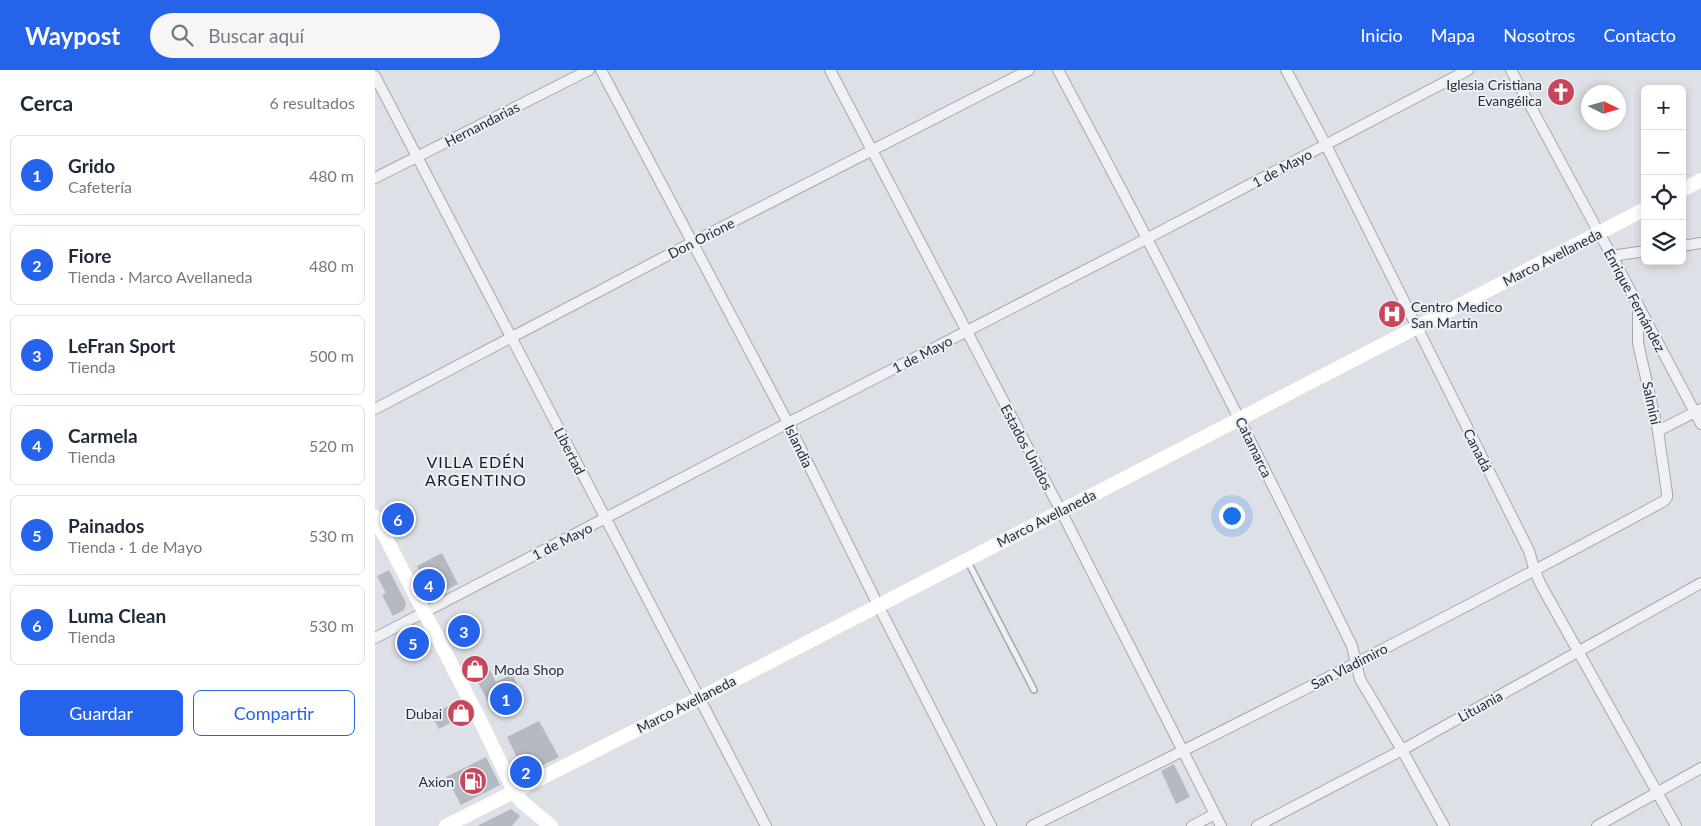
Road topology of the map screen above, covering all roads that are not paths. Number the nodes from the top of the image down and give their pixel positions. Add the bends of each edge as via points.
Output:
1 (589, 70) edge
2 (601, 70) edge
3 (830, 70) edge
4 (1029, 70) edge
5 (1058, 70) edge
6 (1286, 70) edge
7 (1468, 70) edge
8 (1511, 70) edge
9 (375, 76) edge
10 (1326, 145) junction
11 (872, 150) junction
12 (417, 156) junction
13 (375, 178) edge
14 (1701, 180) edge
15 (1686, 188) edge
16 (1641, 211) edge
17 (1599, 233) junction
18 (1148, 238) junction
19 (691, 243) junction
20 (1701, 243) edge
21 (1686, 245) edge
22 (1641, 252) edge
23 (1612, 256) junction
24 (1638, 304) junction
25 (1417, 327) junction
26 (967, 332) junction
27 (511, 336) junction
28 (375, 409) edge
29 (1698, 410) edge
30 (1240, 418) junction
31 (788, 422) junction
32 (1701, 424) edge
33 (1658, 431) junction
34 (1664, 501) joint
35 (1061, 511) junction
36 (375, 517) edge
37 (605, 518) junction
38 (967, 560) junction
39 (1535, 571) junction
40 (1701, 583) edge
41 (877, 605) junction
42 (425, 612) junction
43 (375, 638) edge
44 (1578, 651) junction
45 (1356, 662) junction
46 (1034, 690) dead end
47 (700, 698) junction
48 (1402, 750) junction
49 (1183, 751) junction
50 (1701, 768) edge
51 (514, 791) junction
52 (1657, 793) junction
53 (1215, 814) junction
54 (446, 826) edge
55 (551, 826) edge
56 (766, 826) edge
57 (991, 826) edge
58 (1032, 826) edge
59 (1192, 826) edge
60 (1221, 826) edge
61 (1257, 826) edge
62 (1444, 826) edge
63 (1597, 826) edge
64 (1676, 826) edge

1 - 12 street, Hernandarias
2 - 19 street, Islandia
3 - 11 street, Estados Unidos
4 - 11 street, Don Orione
5 - 18 street, Catamarca
6 - 10 street, Canadá
7 - 10 street, 1 de Mayo
8 - 17 street, Enrique Fernández
9 - 12 street, Libertad
10 - 18 street, 1 de Mayo
10 - 25 street, Canadá
11 - 19 street, Don Orione
11 - 26 street, Estados Unidos
12 - 13 street, Hernandarias
12 - 27 street, Libertad
14 - 15 street
16 - 17 street, Marco Avellaneda
17 - 23 street, Enrique Fernández
17 - 25 street, Marco Avellaneda
18 - 26 street, 1 de Mayo
18 - 30 street, Catamarca
19 - 27 street, Don Orione
19 - 31 street, Islandia
20 - 21 street
22 - 23 street
23 - 24 street, Enrique Fernández
24 - 29 street, Enrique Fernández
24 - 33 street, Salmini via 1639,343
25 - 30 street, Marco Avellaneda
25 - 39 street, Canadá via 1529,550
26 - 31 street, 1 de Mayo
26 - 35 street, Estados Unidos
27 - 28 street, Don Orione
27 - 37 street, Libertad
29 - 32 street, Enrique Fernández
29 - 33 street
30 - 35 street, Marco Avellaneda
30 - 45 street, Catamarca via 1352,646
31 - 37 street, 1 de Mayo
31 - 41 street, Islandia
33 - 34 street, Salmini via 1667,493
34 - 39 street, San Vladimiro
35 - 38 street, Marco Avellaneda
35 - 49 street, Estados Unidos
36 - 42 street
37 - 42 street, 1 de Mayo
37 - 47 street, Libertad
38 - 41 street, Marco Avellaneda
38 - 46 lane
39 - 44 street, Canadá
39 - 45 street, San Vladimiro
40 - 44 street, Lituania
41 - 47 street, Marco Avellaneda
41 - 57 street, Islandia
42 - 43 street, 1 de Mayo
42 - 51 street
44 - 48 street, Lituania
44 - 52 street, Canadá
45 - 48 street, Catamarca via 1360,679
45 - 49 street, San Vladimiro
47 - 51 street, Marco Avellaneda
47 - 56 street, Libertad
48 - 61 street, Lituania
48 - 62 street, Catamarca
49 - 53 street, Estados Unidos
49 - 58 street, San Vladimiro
50 - 52 street
51 - 54 street, Marco Avellaneda
51 - 55 street
52 - 63 street
52 - 64 street, Canadá
53 - 59 street
53 - 60 street, Estados Unidos

